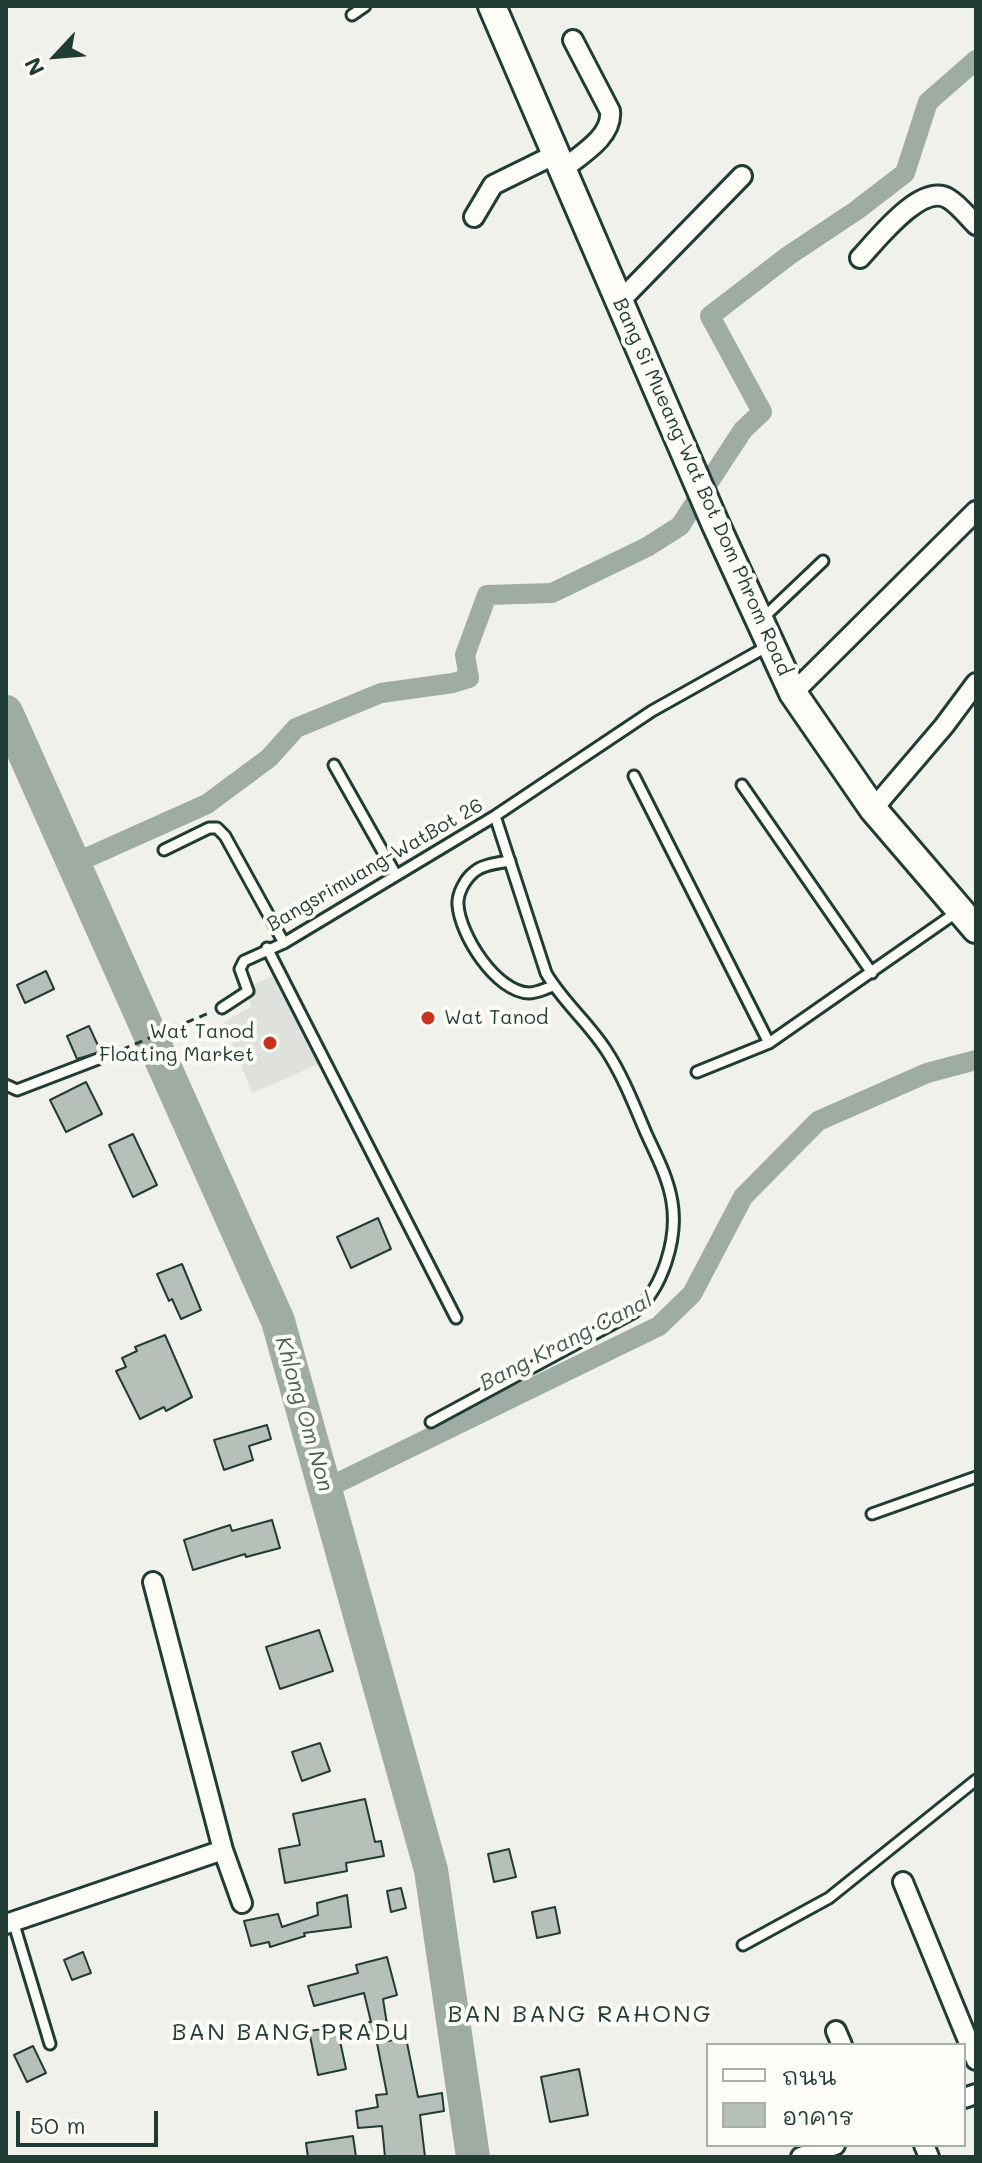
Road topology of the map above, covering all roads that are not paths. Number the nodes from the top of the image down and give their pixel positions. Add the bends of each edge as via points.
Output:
1 (365, 6) edge
2 (493, 6) edge
3 (352, 15) dead end
4 (573, 40) dead end
5 (559, 162) junction
6 (742, 176) dead end
7 (474, 217) dead end
8 (976, 225) edge
9 (860, 258) dead end
10 (619, 302) junction
11 (976, 511) edge
12 (823, 561) dead end
13 (760, 621) junction
14 (771, 645) junction
15 (976, 683) edge
16 (793, 693) junction
17 (334, 765) dead end
18 (634, 776) dead end
19 (742, 785) dead end
20 (873, 809) junction
21 (495, 816) junction
22 (164, 850) dead end
23 (510, 861) junction
24 (396, 875) junction
25 (968, 920) edge
26 (284, 943) junction
27 (267, 948) junction
28 (872, 973) junction
29 (554, 986) junction
30 (222, 1008) road end
31 (769, 1043) junction
32 (98, 1059) road end
33 (697, 1072) dead end
34 (6, 1085) edge
35 (456, 1318) dead end
36 (431, 1422) dead end
37 (976, 1477) edge
38 (872, 1514) dead end
39 (153, 1582) dead end
40 (976, 1780) edge
41 (223, 1850) junction
42 (903, 1882) dead end
43 (242, 1903) dead end
44 (10, 1922) edge
45 (743, 1945) dead end
46 (50, 2044) dead end
47 (976, 2060) edge
48 (829, 2147) edge
49 (801, 2157) edge

1 - 3 lane
2 - 5 street, Bang Si Mueang-Wat Bot Dom Phrom Road
4 - 5 street via 611,121 606,132
5 - 7 street via 493,185
5 - 10 street, Bang Si Mueang-Wat Bot Dom Phrom Road
6 - 10 street
8 - 9 street via 948,197 934,194 911,205
10 - 13 street, Bang Si Mueang-Wat Bot Dom Phrom Road
11 - 16 street
12 - 13 lane
13 - 14 street, Bang Si Mueang-Wat Bot Dom Phrom Road
14 - 16 street, Bang Si Mueang-Wat Bot Dom Phrom Road
14 - 21 lane, Bangsrimuang-WatBot 26 via 652,711
15 - 20 street
16 - 20 street, Bang Si Mueang-Wat Bot Dom Phrom Road
17 - 24 lane
18 - 31 lane
19 - 28 lane
20 - 25 street, Bang Si Mueang-Wat Bot Dom Phrom Road
21 - 23 lane
21 - 24 lane, Bangsrimuang-WatBot 26
22 - 26 lane via 217,828
23 - 29 lane
23 - 29 lane via 474,871 461,888 460,918 495,978 530,993
24 - 26 lane, Bangsrimuang-WatBot 26
25 - 28 lane
26 - 27 lane, Bangsrimuang-WatBot 26
27 - 30 lane via 240,964 248,991
27 - 35 lane, Bangsrimuang-WatBot 26
28 - 31 lane
29 - 36 lane via 590,1028 623,1080 665,1174 674,1230 661,1272 645,1303 633,1313
31 - 33 lane
32 - 34 lane via 17,1090
37 - 38 lane
39 - 41 street
40 - 45 lane via 829,1898
41 - 43 street
41 - 44 street
42 - 47 street
44 - 46 lane
48 - 49 street

